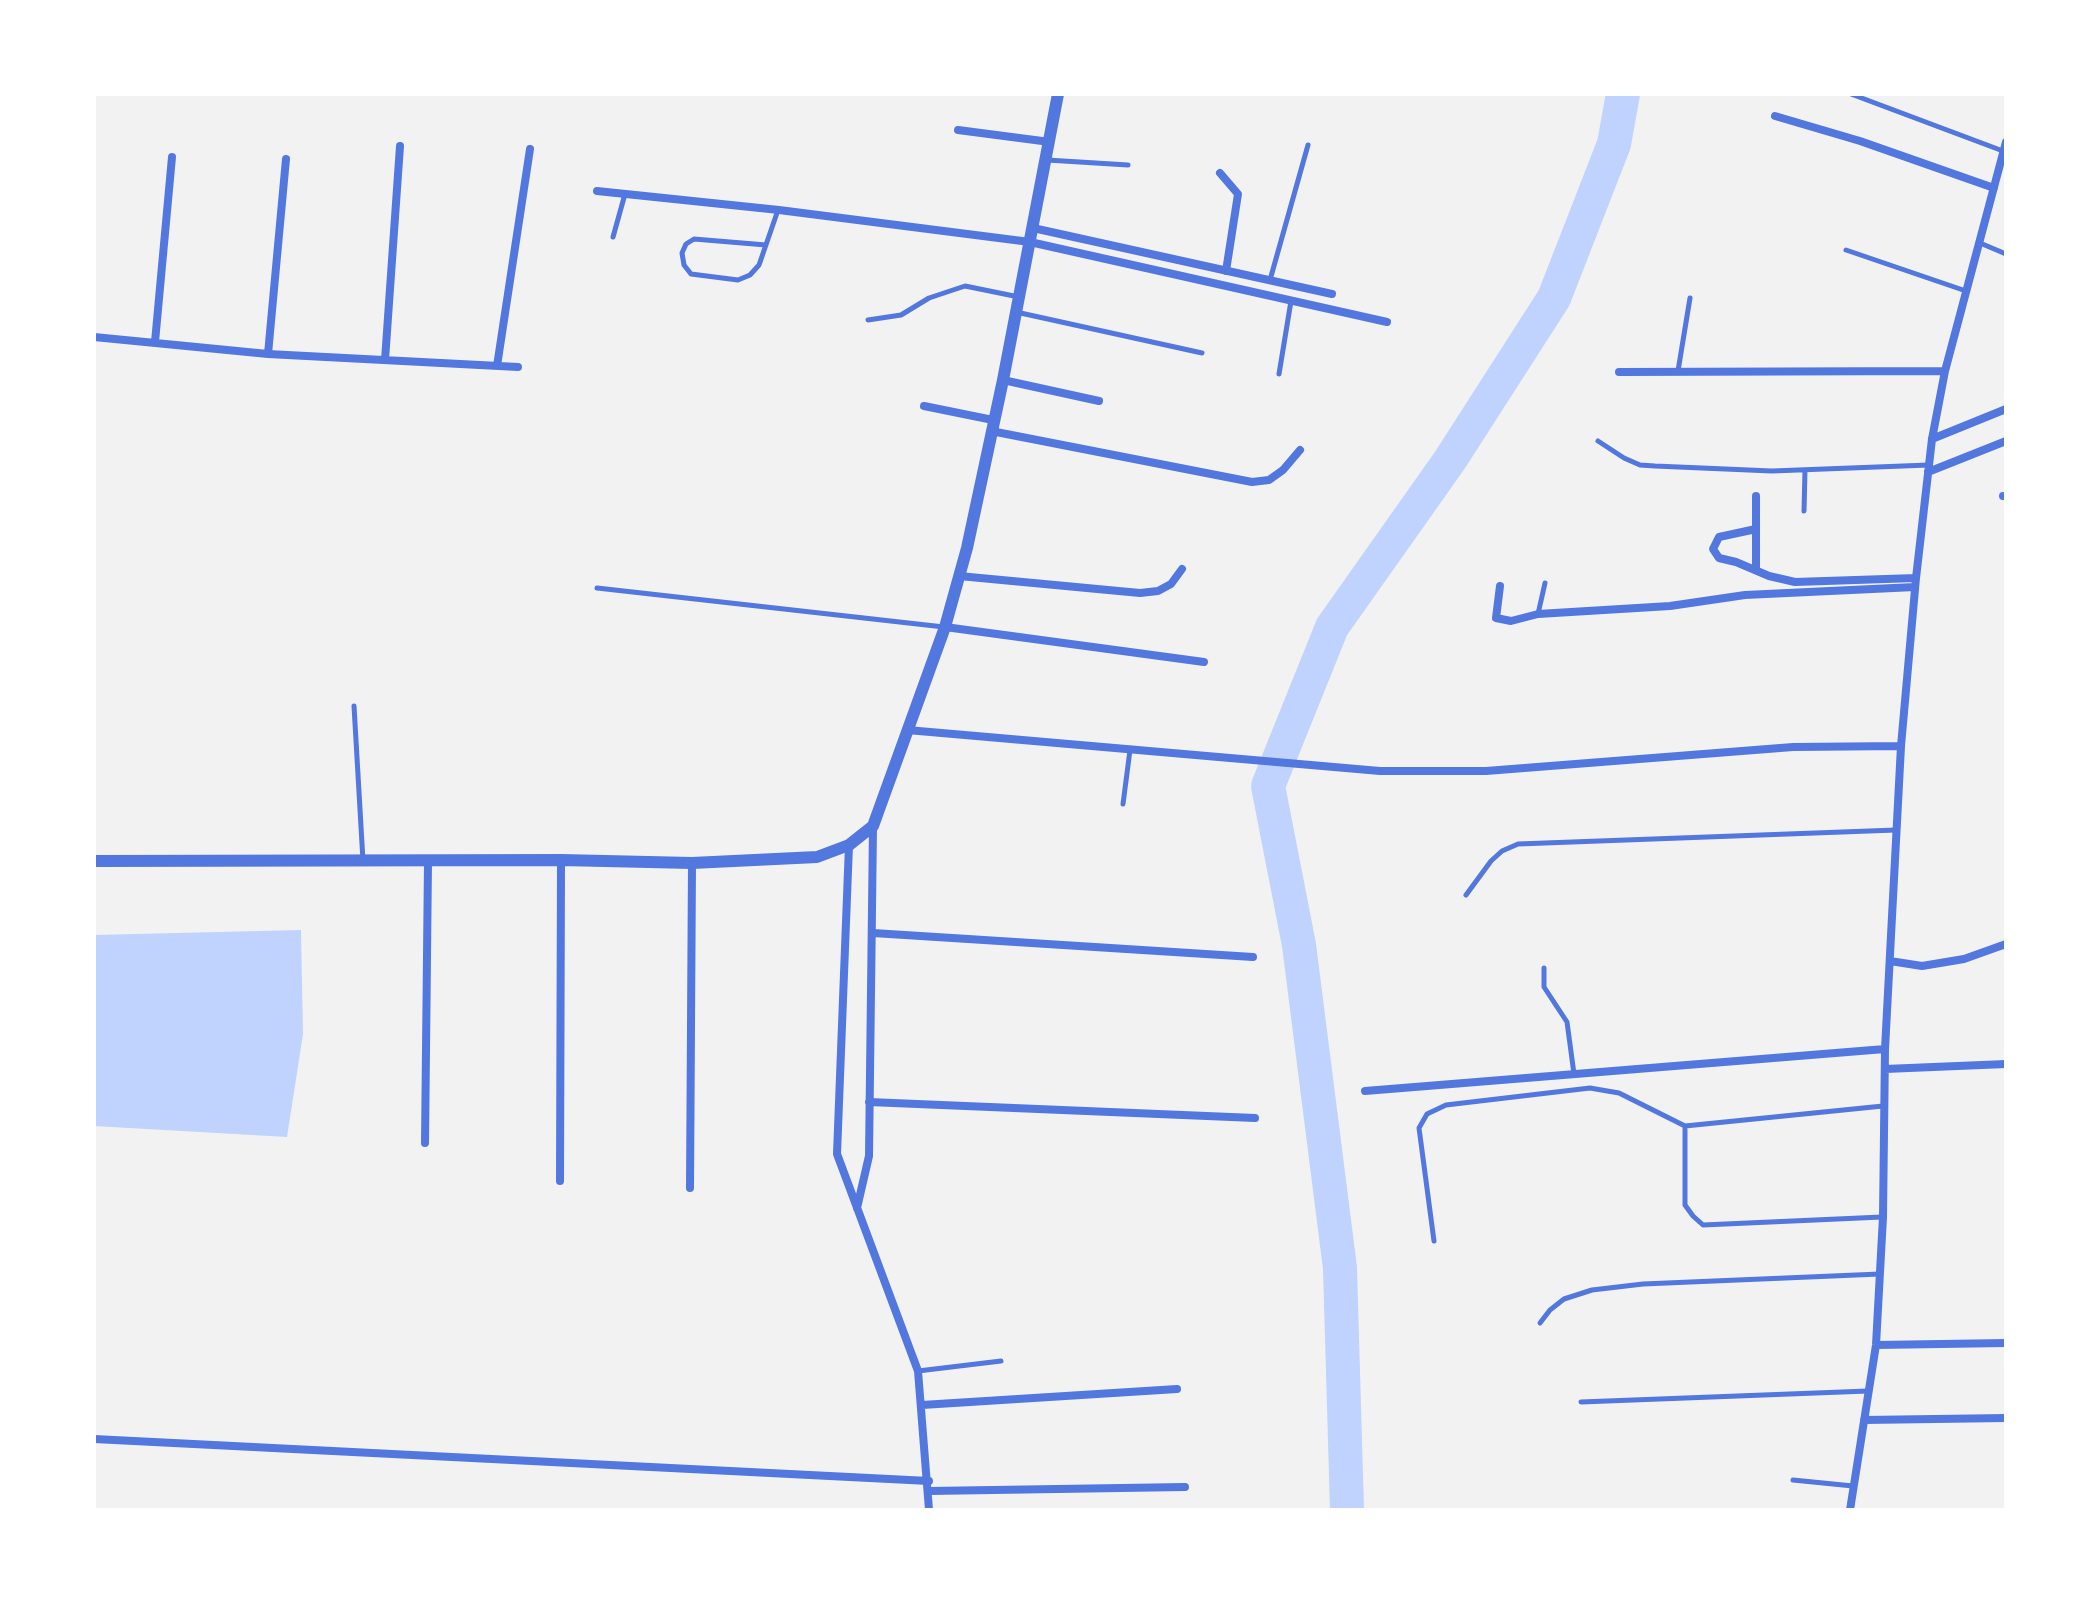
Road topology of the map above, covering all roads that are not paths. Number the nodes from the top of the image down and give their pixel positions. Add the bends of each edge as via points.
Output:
1 (1058, 94) edge
2 (1851, 94) edge
3 (1775, 116) dead end
4 (958, 130) dead end
5 (1050, 142) junction
6 (1308, 145) dead end
7 (400, 146) dead end
8 (2005, 146) edge
9 (530, 149) dead end
10 (172, 157) dead end
11 (286, 159) dead end
12 (1046, 160) junction
13 (1128, 165) dead end
14 (1220, 173) dead end
15 (1994, 188) junction
16 (597, 191) dead end
17 (625, 194) junction
18 (779, 210) junction
19 (1033, 228) junction
20 (613, 237) dead end
21 (1030, 242) junction
22 (1979, 243) junction
23 (766, 245) junction
24 (1846, 250) dead end
25 (2006, 254) edge
26 (1226, 271) junction
27 (1269, 281) junction
28 (1967, 291) junction
29 (1332, 294) dead end
30 (1020, 297) junction
31 (1690, 298) dead end
32 (1291, 300) junction
33 (1016, 312) junction
34 (868, 320) dead end
35 (1387, 322) dead end
36 (94, 337) edge
37 (155, 342) junction
38 (1202, 353) dead end
39 (268, 354) junction
40 (385, 360) junction
41 (497, 366) junction
42 (518, 367) dead end
43 (1945, 371) junction
44 (1619, 372) dead end
45 (1678, 372) junction
46 (1279, 374) dead end
47 (1003, 380) junction
48 (1099, 401) dead end
49 (924, 406) dead end
50 (2006, 409) edge
51 (992, 426) junction
52 (1932, 439) junction
53 (1598, 441) dead end
54 (2006, 441) edge
55 (1300, 450) dead end
56 (1928, 468) junction
57 (1805, 470) junction
58 (1756, 496) dead end
59 (1804, 511) dead end
60 (1756, 529) junction
61 (1182, 569) dead end
62 (1756, 570) junction
63 (959, 576) junction
64 (1915, 582) junction
65 (1545, 583) dead end
66 (1500, 586) dead end
67 (597, 588) dead end
68 (1538, 614) junction
69 (945, 627) junction
70 (1204, 662) dead end
71 (354, 706) dead end
72 (907, 730) junction
73 (1901, 746) junction
74 (1130, 750) junction
75 (1123, 804) dead end
76 (873, 826) junction
77 (1897, 830) junction
78 (849, 845) junction
79 (561, 860) junction
80 (94, 861) edge
81 (363, 862) junction
82 (428, 862) junction
83 (692, 863) junction
84 (1466, 895) dead end
85 (873, 933) junction
86 (2006, 944) edge
87 (1253, 957) dead end
88 (1890, 961) junction
89 (1544, 968) dead end
90 (1885, 1049) junction
91 (2006, 1064) edge
92 (1885, 1069) junction
93 (1574, 1074) junction
94 (1365, 1091) dead end
95 (869, 1102) junction
96 (1883, 1106) junction
97 (1255, 1118) dead end
98 (1685, 1126) junction
99 (425, 1143) dead end
100 (560, 1181) dead end
101 (690, 1188) dead end
102 (857, 1209) junction
103 (1883, 1217) junction
104 (1434, 1241) dead end
105 (1881, 1274) junction
106 (1540, 1323) dead end
107 (2006, 1343) edge
108 (1876, 1345) junction
109 (1001, 1361) dead end
110 (918, 1371) junction
111 (1177, 1389) dead end
112 (1869, 1391) junction
113 (1581, 1402) dead end
114 (922, 1405) junction
115 (2006, 1418) edge
116 (1864, 1420) junction
117 (94, 1439) edge
118 (1793, 1480) dead end
119 (929, 1481) junction
120 (1853, 1486) junction
121 (1185, 1487) dead end
122 (929, 1491) junction
123 (929, 1510) edge
124 (1850, 1510) edge

1 - 5 street
2 - 8 lane
3 - 15 street
4 - 5 street
5 - 12 street
6 - 27 lane
7 - 40 street
8 - 15 street
9 - 41 street
10 - 37 street
11 - 39 street
12 - 13 lane
12 - 19 street
14 - 26 street via 1238,194
15 - 22 street
16 - 17 street
17 - 18 street
17 - 20 lane
18 - 21 street
18 - 23 lane
19 - 21 street
19 - 26 street
21 - 30 street
21 - 32 street
22 - 25 lane
22 - 28 street
23 - 23 lane via 759,265 738,280 691,274 684,265 682,253 694,239
24 - 28 lane
26 - 27 street
27 - 29 street
28 - 43 street
30 - 33 street
30 - 34 lane via 965,286 901,315
31 - 45 lane
32 - 35 street
32 - 46 lane
33 - 38 lane
33 - 47 street
36 - 37 street
37 - 39 street
39 - 40 street
40 - 41 street
41 - 42 street
43 - 45 street
43 - 52 street
44 - 45 street
47 - 48 street
47 - 51 street
49 - 51 street
50 - 52 street
51 - 55 street via 1252,482 1269,480
51 - 63 street
52 - 56 street
53 - 57 lane via 1640,465
54 - 56 street
56 - 57 lane
56 - 64 street
57 - 59 lane
58 - 60 street
60 - 62 street
60 - 62 street via 1719,537 1713,549 1719,558
61 - 63 street via 1171,584 1140,593
62 - 64 street via 1795,582
63 - 69 street
64 - 68 street
64 - 73 street
65 - 68 lane
66 - 68 street via 1499,620
67 - 69 lane
69 - 70 street
69 - 72 street
71 - 81 lane
72 - 74 street
72 - 76 street
73 - 74 street via 1793,747 1486,771 1380,771
73 - 77 street
74 - 75 lane
76 - 78 street
76 - 85 street
77 - 84 lane via 1518,844 1491,861
77 - 88 street
78 - 83 street via 817,857
78 - 102 street via 837,1154
79 - 82 street
79 - 83 street
79 - 100 street
80 - 81 street
81 - 82 street
82 - 99 street
83 - 101 street
85 - 87 street
85 - 95 street
86 - 88 street via 1922,966
88 - 90 street
89 - 93 lane via 1544,987 1567,1022
90 - 92 street
90 - 93 street
91 - 92 street
92 - 96 street
93 - 94 street
95 - 97 street
95 - 102 street via 869,1156
96 - 98 lane
96 - 103 street
98 - 103 lane via 1685,1205 1703,1225
98 - 104 lane via 1619,1093 1590,1088 1446,1105 1427,1114 1419,1128
102 - 110 street
103 - 105 street
105 - 106 lane via 1592,1290 1564,1299
105 - 108 street
107 - 108 street
108 - 112 street
109 - 110 lane
110 - 114 street
111 - 114 street
112 - 113 lane
112 - 116 street
114 - 119 street
115 - 116 street
116 - 120 street
117 - 119 street
118 - 120 lane
119 - 122 street
120 - 124 street
121 - 122 street
122 - 123 street

